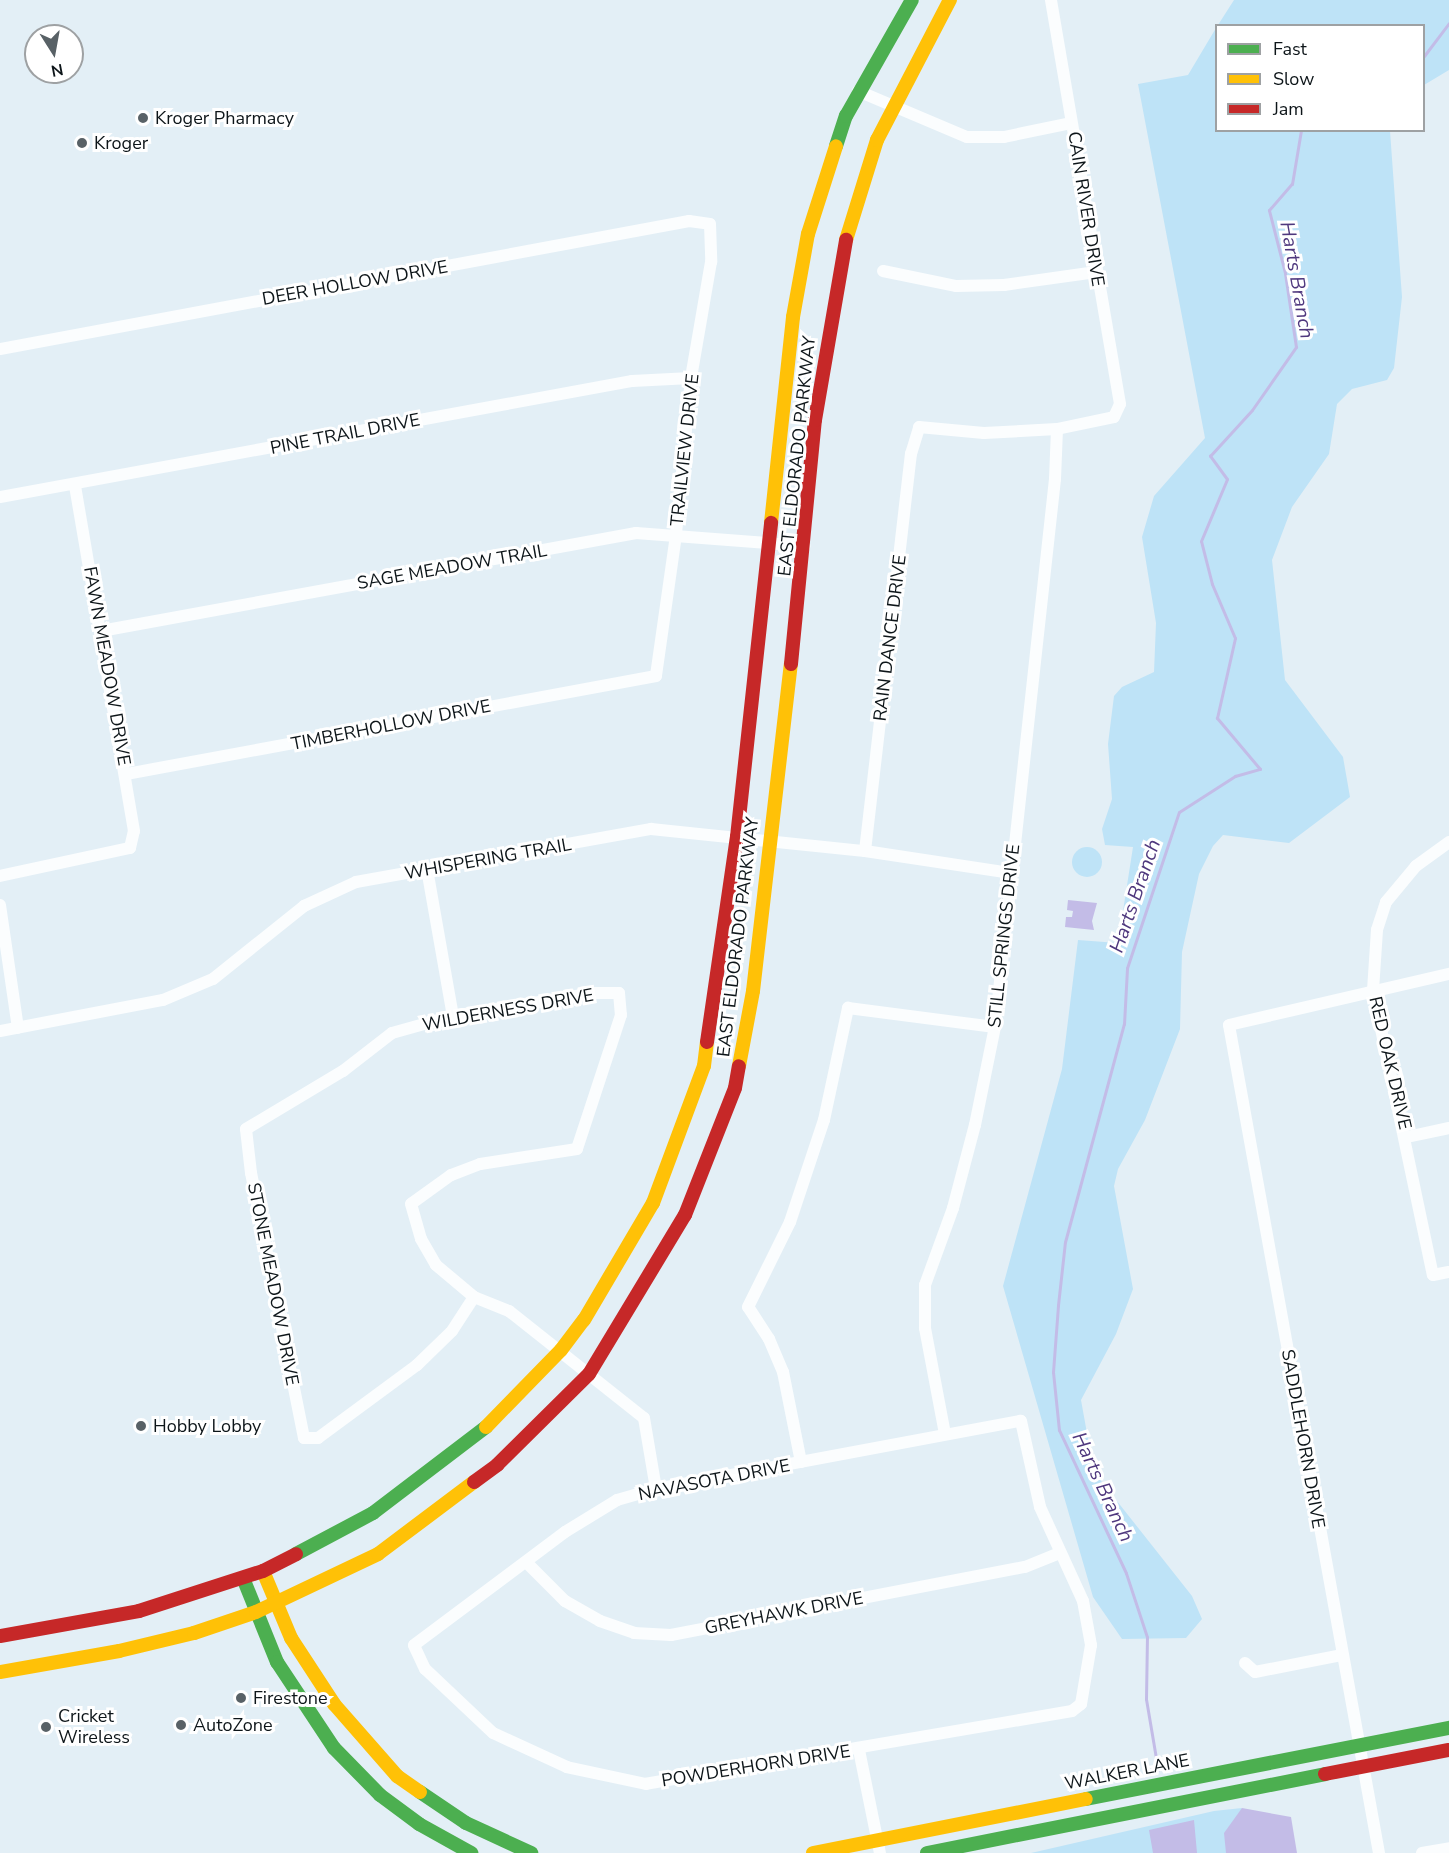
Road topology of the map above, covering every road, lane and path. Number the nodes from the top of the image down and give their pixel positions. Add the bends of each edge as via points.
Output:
1 (912, 0) edge
2 (950, 0) edge
3 (1051, 0) edge
4 (858, 91) junction
5 (894, 106) junction
6 (1071, 123) junction
7 (710, 224) joint
8 (883, 271) dead end
9 (1096, 272) junction
10 (0, 349) edge
11 (691, 378) junction
12 (1057, 429) junction
13 (75, 485) junction
14 (0, 497) edge
15 (676, 535) junction
16 (768, 542) junction
17 (805, 546) junction
18 (101, 631) junction
19 (656, 676) joint
20 (126, 774) junction
21 (737, 837) junction
22 (768, 840) junction
23 (1449, 842) edge
24 (865, 851) junction
25 (428, 869) junction
26 (1011, 873) junction
27 (0, 876) edge
28 (0, 905) edge
29 (1449, 974) edge
30 (1373, 991) junction
31 (453, 1016) junction
32 (995, 1026) junction
33 (18, 1028) junction
34 (0, 1031) edge
35 (1449, 1128) edge
36 (246, 1130) joint
37 (1407, 1137) junction
38 (1449, 1272) edge
39 (474, 1297) junction
40 (561, 1350) junction
41 (589, 1374) junction
42 (945, 1434) junction
43 (801, 1462) junction
44 (656, 1489) junction
45 (1059, 1553) junction
46 (527, 1563) junction
47 (263, 1571) junction
48 (243, 1578) junction
49 (278, 1603) junction
50 (256, 1612) junction
51 (0, 1636) edge
52 (414, 1645) joint
53 (0, 1655) edge
54 (1342, 1655) junction
55 (1245, 1663) dead end
56 (1, 1672) edge
57 (1449, 1728) edge
58 (1359, 1744) junction
59 (859, 1750) junction
60 (1449, 1750) edge
61 (1363, 1767) junction
62 (878, 1846) edge
63 (1449, 1848) edge
64 (471, 1853) edge
65 (531, 1853) edge
66 (813, 1853) edge
67 (927, 1853) edge
68 (1379, 1853) edge
69 (1422, 1853) edge

1 - 4 main road, EAST ELDORADO PARKWAY
2 - 5 main road, EAST ELDORADO PARKWAY
3 - 6 street, CAIN RIVER DRIVE
4 - 5 street
4 - 16 main road, EAST ELDORADO PARKWAY via 846,116 808,234 793,317
5 - 6 street via 946,131 976,138 1004,137
5 - 17 main road, EAST ELDORADO PARKWAY via 877,140 843,251 815,420
6 - 9 street, CAIN RIVER DRIVE
7 - 10 street, DEER HOLLOW DRIVE via 689,221
7 - 11 street, TRAILVIEW DRIVE via 711,262
8 - 9 street via 956,286 1004,285
9 - 12 street, CAIN RIVER DRIVE via 1120,404 1114,417
11 - 13 street, PINE TRAIL DRIVE via 632,381
11 - 15 street, TRAILVIEW DRIVE
12 - 24 street, RAIN DANCE DRIVE via 984,433 919,427 911,454
12 - 26 street, STILL SPRINGS DRIVE via 1055,480
13 - 14 street, PINE TRAIL DRIVE
13 - 18 street, FAWN MEADOW DRIVE
15 - 16 street, SAGE MEADOW TRAIL
15 - 18 street, SAGE MEADOW TRAIL via 636,533
15 - 19 street, TRAILVIEW DRIVE
16 - 17 street, SAGE MEADOW TRAIL
16 - 21 main road, EAST ELDORADO PARKWAY
17 - 22 main road, EAST ELDORADO PARKWAY via 784,738
18 - 20 street, FAWN MEADOW DRIVE
19 - 20 street, TIMBERHOLLOW DRIVE
20 - 27 street, FAWN MEADOW DRIVE via 134,831 130,848
21 - 22 street, WHISPERING TRAIL
21 - 25 street, WHISPERING TRAIL via 651,829
21 - 40 main road, EAST ELDORADO PARKWAY via 704,1066 653,1203 584,1320
22 - 24 street, WHISPERING TRAIL
22 - 41 main road, EAST ELDORADO PARKWAY via 753,991 735,1088 685,1215
23 - 30 street, RED OAK DRIVE via 1416,866 1386,902 1377,930
24 - 26 street, WHISPERING TRAIL
25 - 31 street
25 - 33 street, WHISPERING TRAIL via 356,882 304,906 213,979 163,1000
26 - 32 street, STILL SPRINGS DRIVE
28 - 33 street
29 - 30 street
30 - 37 street, RED OAK DRIVE
30 - 54 street, SADDLEHORN DRIVE via 1229,1025
31 - 36 street, WILDERNESS DRIVE via 392,1033 327,1082
31 - 39 street, WILDERNESS DRIVE via 594,993 619,993 621,1016 577,1149 480,1164 450,1175 411,1204 421,1239 436,1265
32 - 42 street, STILL SPRINGS DRIVE via 953,1208 925,1285 925,1328
32 - 43 street via 848,1008 820,1132 790,1222 748,1307 770,1339 783,1372
33 - 34 street, WHISPERING TRAIL
35 - 37 street
36 - 39 street, STONE MEADOW DRIVE via 251,1173 304,1438 318,1438 417,1365 452,1331
37 - 38 street, RED OAK DRIVE via 1433,1275
39 - 40 street via 509,1311
40 - 41 street
40 - 47 main road, EAST ELDORADO PARKWAY via 489,1425 374,1513
41 - 44 street via 644,1419
41 - 49 main road, EAST ELDORADO PARKWAY via 497,1465 378,1554
42 - 43 street, NAVASOTA DRIVE
42 - 45 street, NAVASOTA DRIVE via 1021,1421 1040,1507
43 - 44 street, NAVASOTA DRIVE
44 - 46 street, NAVASOTA DRIVE via 617,1500 565,1532
45 - 46 street, GREYHAWK DRIVE via 1025,1567 671,1635 634,1633 600,1621 565,1600
45 - 59 street, POWDERHORN DRIVE via 1083,1601 1091,1645 1081,1704 1072,1711
46 - 52 street, NAVASOTA DRIVE
47 - 48 main road, EAST ELDORADO PARKWAY
47 - 49 main road
48 - 50 main road
48 - 51 main road, EAST ELDORADO PARKWAY via 139,1611
49 - 50 main road, EAST ELDORADO PARKWAY
49 - 65 main road via 291,1638 334,1704 397,1776 466,1823
50 - 56 main road, EAST ELDORADO PARKWAY via 119,1651
50 - 64 main road via 277,1662 334,1748 388,1801 419,1824
52 - 59 street, POWDERHORN DRIVE via 424,1669 493,1732 567,1767 646,1784
53 - 56 main road
54 - 55 street via 1255,1672
54 - 58 street, SADDLEHORN DRIVE
57 - 58 main road, WALKER LANE
58 - 61 street, SADDLEHORN DRIVE
58 - 62 main road, WALKER LANE
59 - 62 street
60 - 61 main road
61 - 67 main road
61 - 68 street, SADDLEHORN DRIVE
62 - 66 main road, WALKER LANE
63 - 69 street

